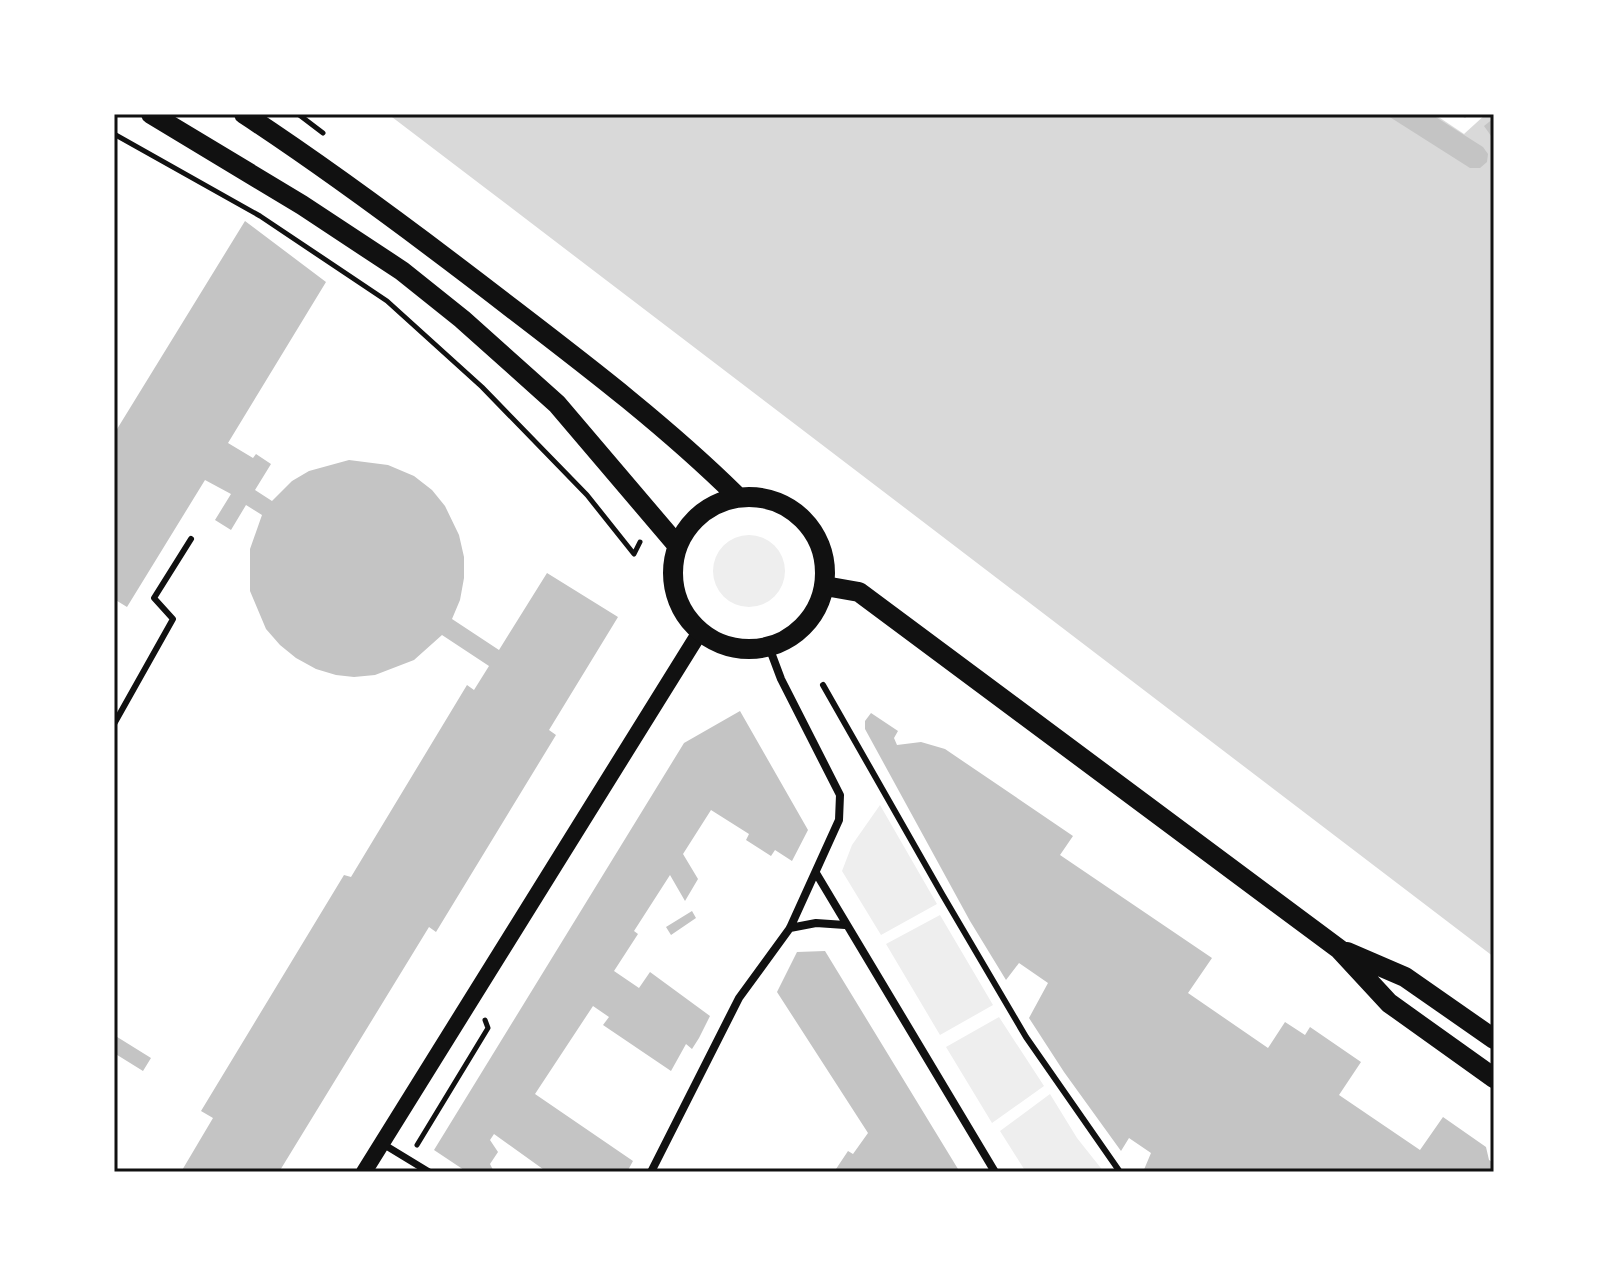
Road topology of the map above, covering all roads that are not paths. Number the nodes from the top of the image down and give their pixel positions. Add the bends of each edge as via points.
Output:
1 (151, 114) edge
2 (244, 114) edge
3 (737, 496) junction
4 (191, 539) dead end
5 (677, 545) junction
6 (825, 586) junction
7 (700, 632) junction
8 (769, 647) junction
9 (823, 685) dead end
10 (114, 724) edge
11 (816, 873) junction
12 (845, 925) junction
13 (790, 928) junction
14 (1339, 949) junction
15 (1494, 1039) edge
16 (1494, 1078) edge
17 (382, 1143) junction
18 (990, 1170) edge
19 (364, 1172) edge
20 (429, 1172) edge
21 (651, 1172) edge
22 (1120, 1172) edge

1 - 5 main road via 402,271 462,319 557,404
2 - 3 main road via 323,166 547,335 652,418
3 - 5 main road via 701,513
3 - 6 main road via 773,500 804,518 823,550
4 - 10 lane via 154,598 173,619
5 - 7 main road via 672,576 680,607
6 - 8 main road via 809,621 795,635
6 - 14 main road via 859,592
7 - 8 main road via 745,650
7 - 17 main road
8 - 11 street via 840,795 839,820
9 - 22 lane via 1026,1037
11 - 12 street
11 - 13 street
12 - 13 street
12 - 18 street
13 - 21 street via 739,998
14 - 15 main road via 1405,977
14 - 16 main road via 1389,1003
17 - 19 main road
17 - 20 street

